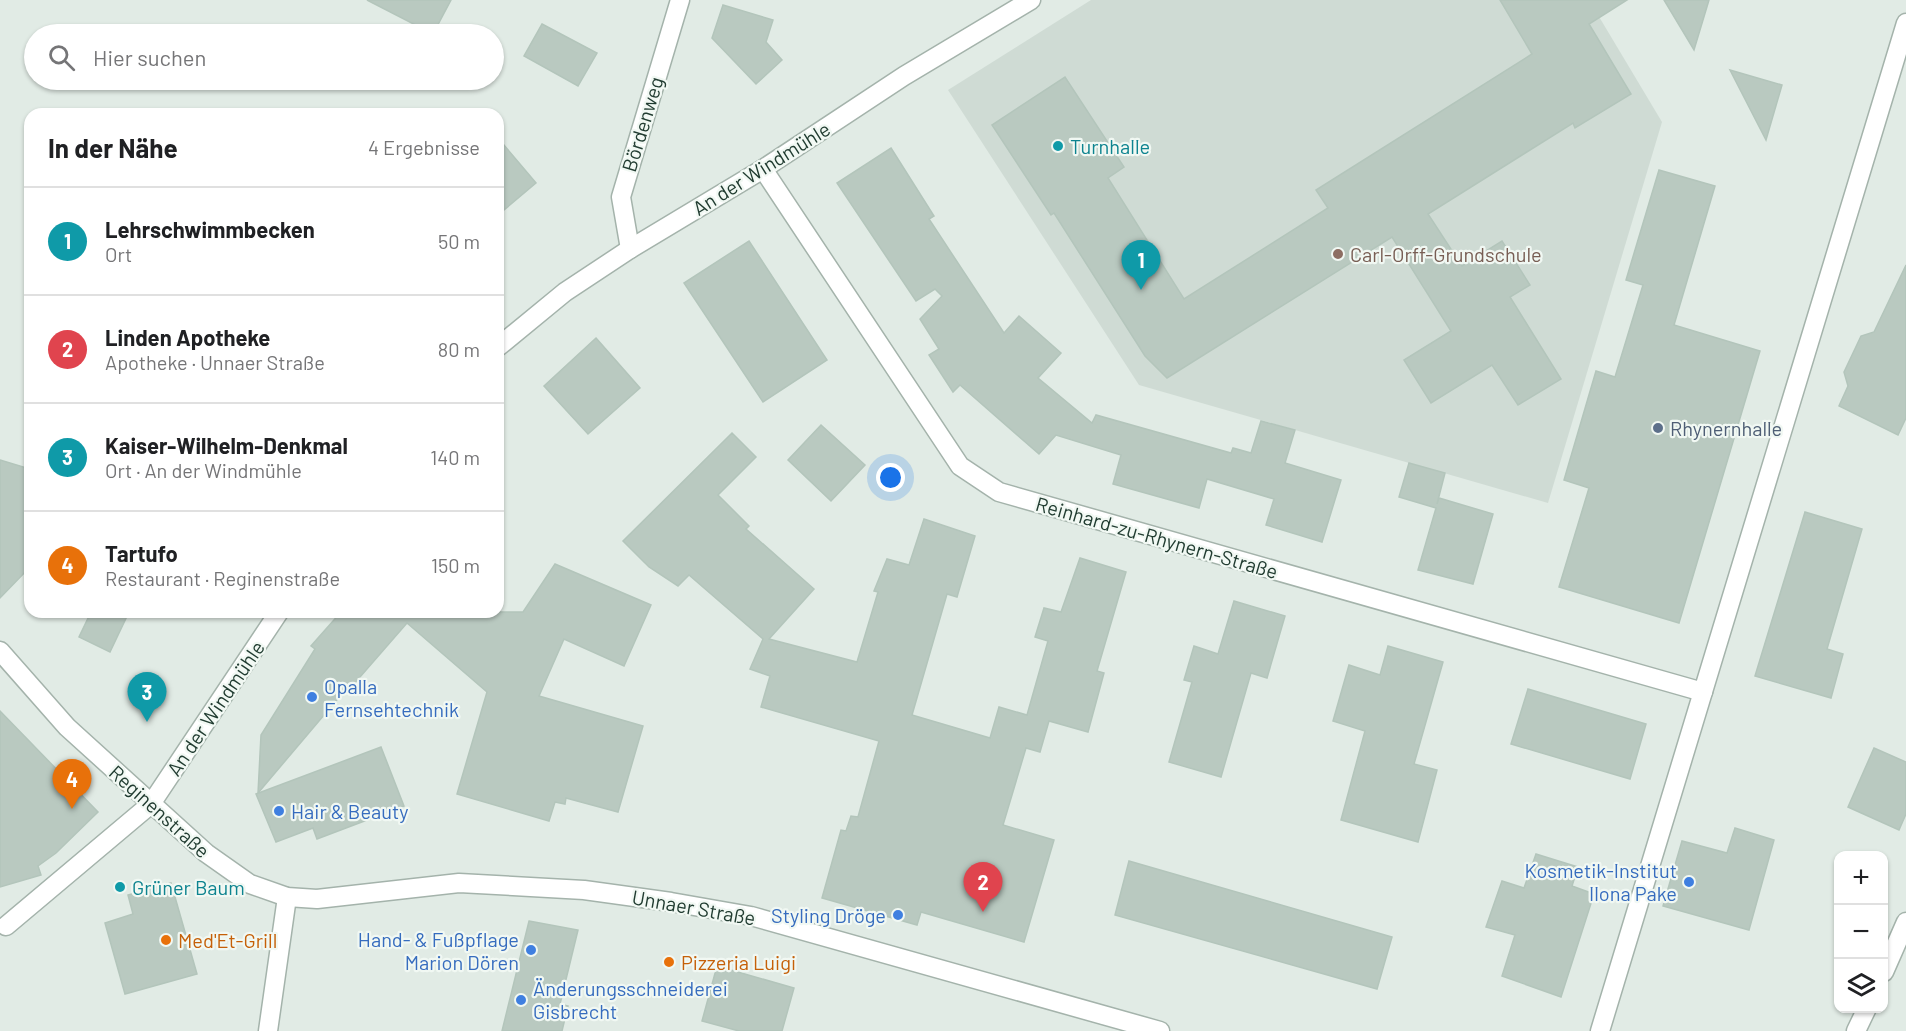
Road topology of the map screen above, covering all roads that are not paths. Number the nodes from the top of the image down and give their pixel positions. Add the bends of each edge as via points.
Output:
1 (680, 0) edge
2 (1031, 0) edge
3 (1906, 23) edge
4 (763, 169) junction
5 (630, 249) junction
6 (504, 342) edge
7 (275, 618) edge
8 (0, 651) edge
9 (1703, 692) junction
10 (151, 804) junction
11 (287, 897) junction
12 (1906, 922) edge
13 (6, 926) dead end
14 (1888, 963) edge
15 (1865, 1013) edge
16 (268, 1031) edge
17 (1160, 1031) edge
18 (1600, 1031) edge
19 (1856, 1031) edge

1 - 5 street, Bördenweg via 621,196
2 - 4 street, An der Windmühle via 904,76
3 - 9 street
4 - 5 street, An der Windmühle
4 - 9 street, Reinhard-zu-Rhynern-Straße via 960,466 979,481 999,492
5 - 6 street, An der Windmühle via 565,292
7 - 10 street, An der Windmühle
8 - 10 street, Reginenstraße via 67,727
9 - 18 street
10 - 11 street, Reginenstraße via 240,878
10 - 13 street, An der Windmühle
11 - 16 street
11 - 17 street, Unnaer Straße via 317,899 459,883 584,890 671,902 751,916
12 - 14 street
15 - 19 street

